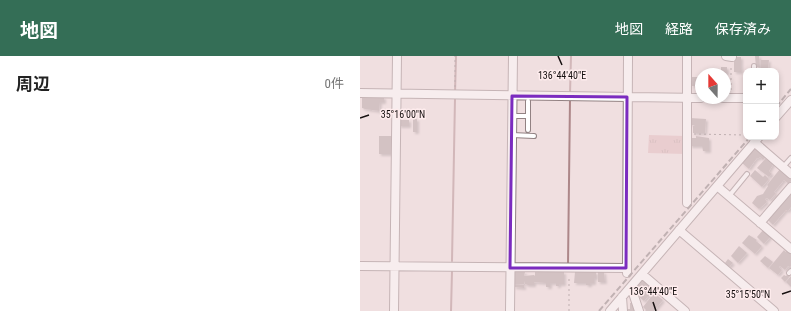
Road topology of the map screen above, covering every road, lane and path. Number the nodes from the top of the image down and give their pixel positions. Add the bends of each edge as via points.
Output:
1 (397, 56) edge
2 (455, 56) edge
3 (513, 56) edge
4 (628, 56) edge
5 (687, 56) edge
6 (729, 56) edge
7 (731, 68) edge
8 (455, 91) dead end
9 (360, 93) edge
10 (397, 94) junction
11 (512, 96) junction
12 (627, 97) junction
13 (687, 97) junction
14 (695, 98) edge
15 (731, 98) edge
16 (743, 98) edge
17 (791, 100) edge
18 (528, 101) dead end
19 (779, 114) edge
20 (512, 116) junction
21 (528, 116) junction
22 (528, 130) dead end
23 (687, 134) junction
24 (512, 135) junction
25 (743, 135) edge
26 (534, 136) dead end
27 (756, 140) edge
28 (791, 158) edge
29 (782, 167) junction
30 (747, 174) dead end
31 (791, 174) edge
32 (717, 186) junction
33 (791, 187) edge
34 (728, 196) junction
35 (687, 203) dead end
36 (760, 223) junction
37 (679, 230) junction
38 (791, 249) edge
39 (360, 266) edge
40 (394, 266) junction
41 (510, 268) junction
42 (570, 268) junction
43 (642, 274) junction
44 (631, 287) junction
45 (622, 297) junction
46 (394, 311) edge
47 (510, 311) edge
48 (569, 311) edge
49 (610, 311) edge
50 (623, 311) edge
51 (639, 311) edge
52 (685, 311) edge
53 (774, 311) edge

1 - 10 street
2 - 8 path
3 - 11 street
4 - 12 street
5 - 13 street
6 - 7 path
9 - 10 street
10 - 11 street
10 - 40 street
11 - 12 street
11 - 20 street
12 - 13 street
12 - 42 street via 626,271
13 - 14 street
13 - 23 street
15 - 16 street
17 - 19 street
18 - 21 lane
20 - 21 lane
20 - 24 street
21 - 22 lane
23 - 25 path
23 - 35 street
24 - 26 lane
24 - 41 street
27 - 29 street
27 - 32 street
28 - 29 lane
29 - 31 street
30 - 34 lane
32 - 34 street
32 - 37 street
33 - 36 street
34 - 36 street
36 - 38 street
37 - 43 street
37 - 53 street
39 - 40 street
40 - 41 street
40 - 46 street
41 - 42 street
41 - 47 street
42 - 48 path
43 - 44 street
43 - 52 street
44 - 45 street
44 - 51 street
45 - 49 street
45 - 50 street

